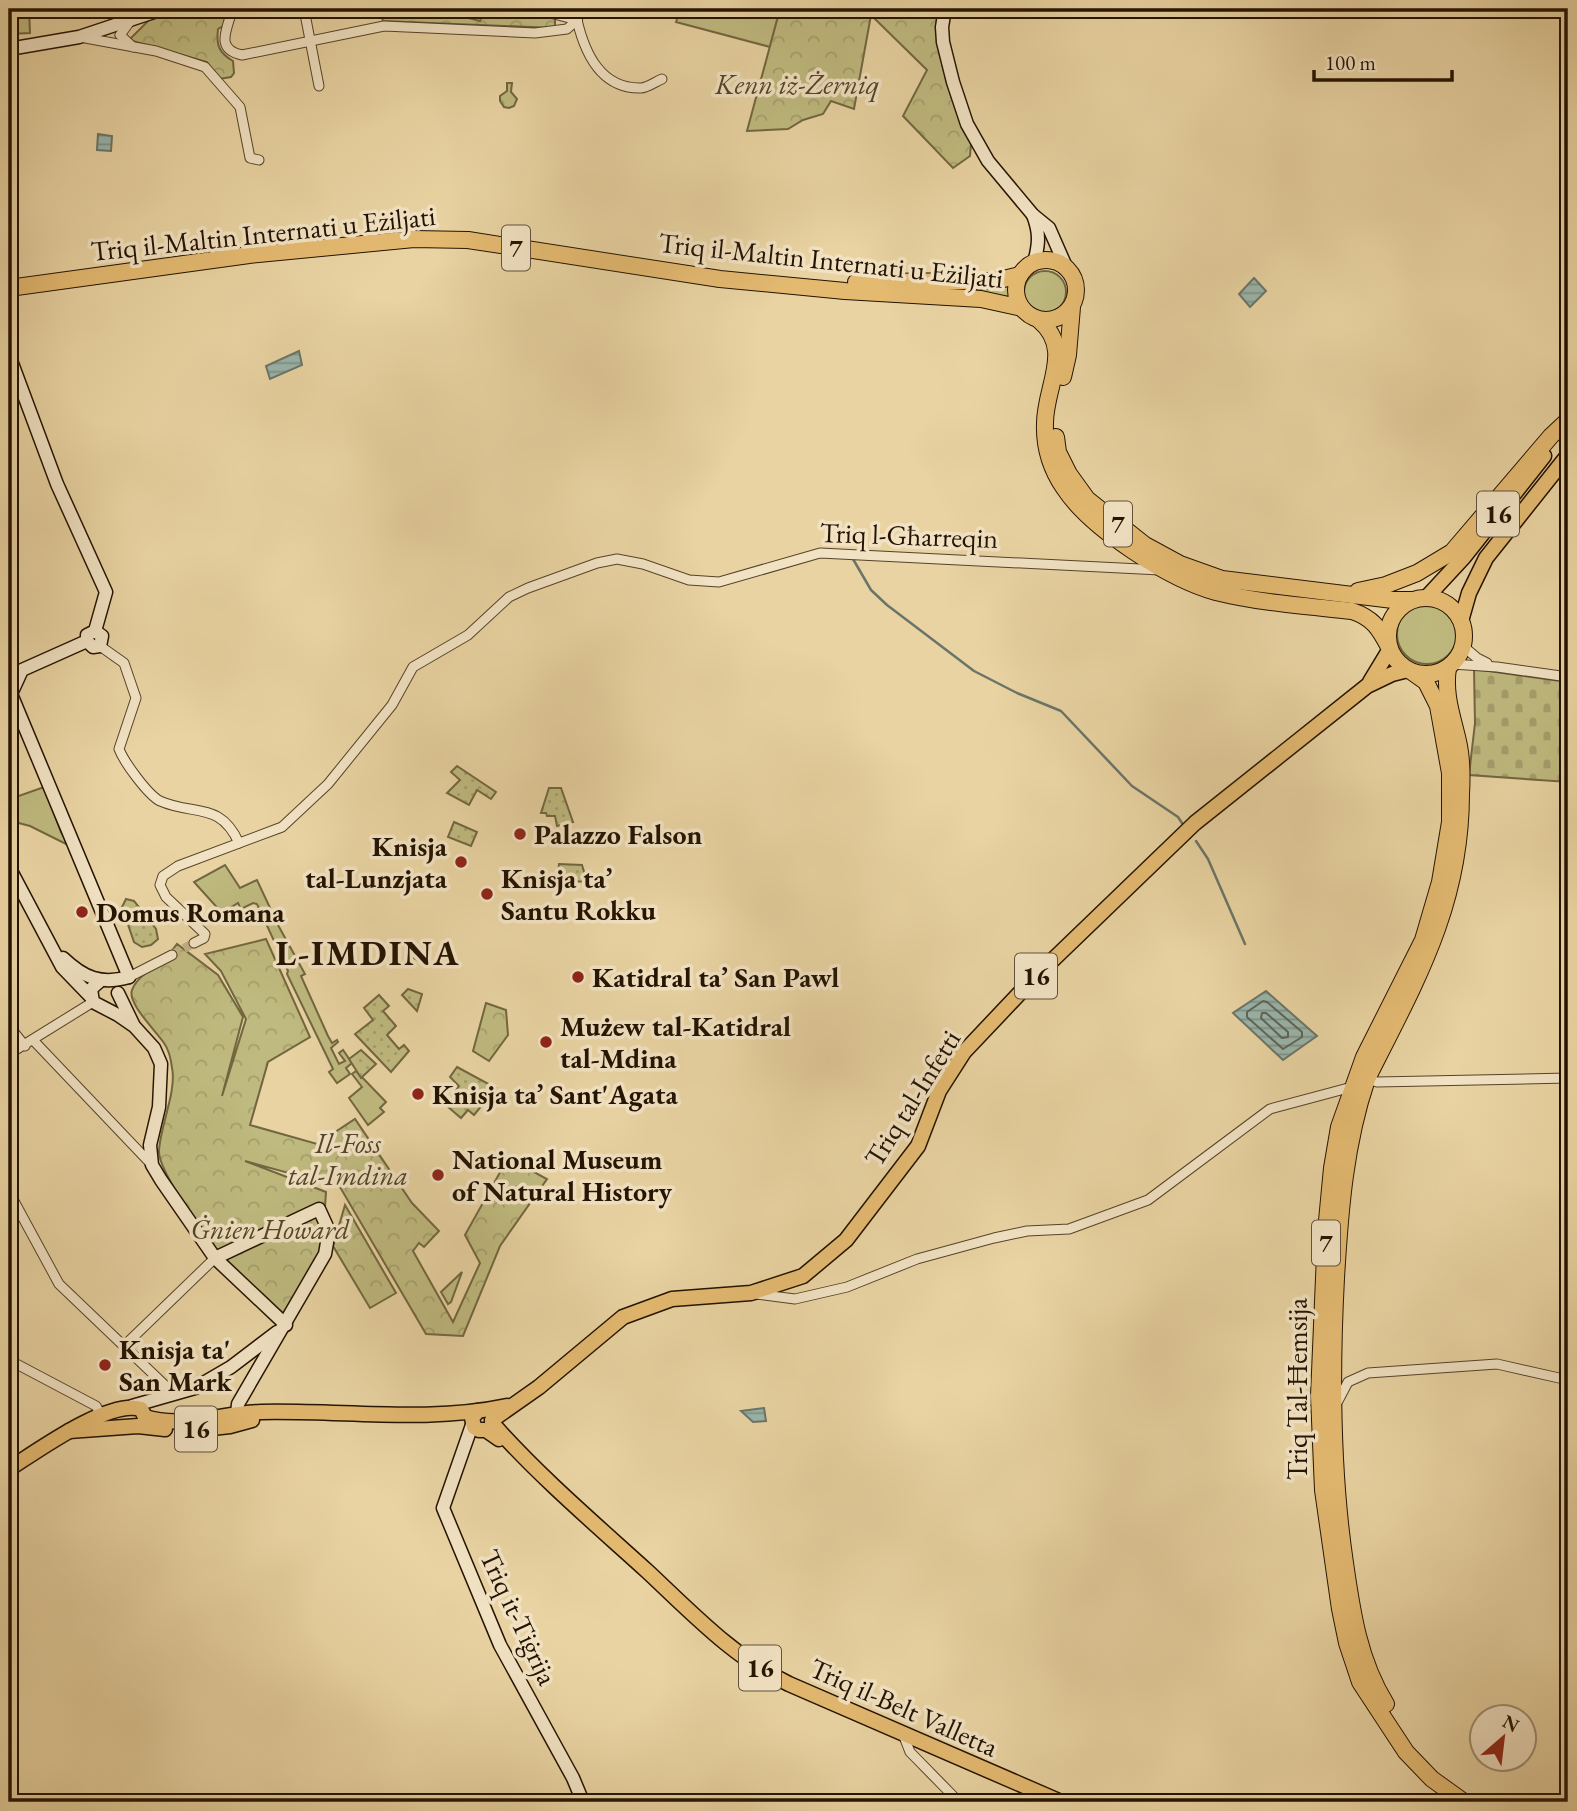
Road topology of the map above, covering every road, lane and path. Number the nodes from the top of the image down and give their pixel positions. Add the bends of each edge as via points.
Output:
1 (232, 9) edge
2 (304, 9) edge
3 (534, 9) edge
4 (581, 9) edge
5 (945, 9) edge
6 (154, 10) edge
7 (131, 20) junction
8 (577, 20) junction
9 (108, 27) junction
10 (560, 30) junction
11 (79, 37) junction
12 (311, 41) junction
13 (113, 43) junction
14 (583, 45) junction
15 (133, 47) junction
16 (9, 49) edge
17 (662, 79) dead end
18 (319, 86) dead end
19 (259, 160) dead end
20 (1033, 215) junction
21 (1034, 263) junction
22 (1067, 268) junction
23 (1020, 275) junction
24 (9, 278) edge
25 (9, 288) edge
26 (1072, 307) junction
27 (1022, 309) junction
28 (1039, 320) junction
29 (9, 355) edge
30 (1568, 420) edge
31 (1568, 428) edge
32 (1568, 455) edge
33 (1126, 545) junction
34 (1114, 568) junction
35 (1165, 570) junction
36 (1345, 594) junction
37 (1419, 599) junction
38 (1461, 621) junction
39 (91, 636) junction
40 (100, 646) joint
41 (1463, 646) junction
42 (1389, 648) junction
43 (1450, 666) junction
44 (1497, 667) junction
45 (1410, 671) junction
46 (1568, 677) edge
47 (1367, 686) junction
48 (239, 843) junction
49 (9, 867) edge
50 (194, 943) dead end
51 (53, 947) junction
52 (172, 955) tunnel mouth
53 (128, 977) junction
54 (112, 986) junction
55 (92, 1000) junction
56 (106, 1008) junction
57 (9, 1026) edge
58 (134, 1026) junction
59 (29, 1043) junction
60 (9, 1054) edge
61 (1568, 1078) edge
62 (1359, 1083) junction
63 (152, 1164) junction
64 (9, 1192) edge
65 (215, 1258) junction
66 (751, 1293) junction
67 (286, 1325) junction
68 (125, 1346) junction
69 (9, 1360) edge
70 (1568, 1380) edge
71 (174, 1394) junction
72 (129, 1408) junction
73 (280, 1413) junction
74 (237, 1414) junction
75 (101, 1415) junction
76 (1332, 1415) junction
77 (482, 1422) junction
78 (133, 1424) junction
79 (69, 1431) junction
80 (9, 1469) edge
81 (903, 1733) junction
82 (583, 1802) edge
83 (959, 1802) edge
84 (1060, 1802) edge
85 (1464, 1802) edge
86 (1477, 1802) edge

1 - 12 street via 225,39 232,52 242,55
2 - 12 street
3 - 8 street
4 - 8 street
5 - 20 street via 943,41 967,124 988,161
6 - 7 street
7 - 9 street
7 - 15 street via 120,35
8 - 10 street
8 - 14 street
9 - 11 street
9 - 13 street
10 - 12 street via 535,33 384,26
10 - 14 street
11 - 13 street
11 - 16 street
12 - 18 street
13 - 15 street
14 - 17 street via 603,76 616,84 644,88
15 - 19 street via 205,67 240,107 250,158
20 - 21 street via 1040,242
20 - 22 street via 1049,228
21 - 22 highway via 1051,261
21 - 23 highway
22 - 26 highway, 7 via 1076,291
23 - 24 highway, Triq il-Maltin Internati u Eżiljati / 7 via 995,281 846,282 717,269 467,232 416,231 247,246
23 - 27 highway via 1016,292
25 - 27 highway, Triq il-Maltin Internati u Eżiljati / 7 via 249,255 414,239 454,240 720,279 981,299
26 - 28 highway via 1058,318
26 - 36 highway, 7 via 1055,435 1058,452 1087,499 1144,545 1180,564 1222,579
27 - 28 highway, 7
28 - 33 highway, 7 via 1053,335 1057,351 1045,423 1052,467 1078,505
29 - 39 street via 57,484 106,592
30 - 36 highway via 1452,552 1417,573
31 - 37 main road, 16 via 1464,557
32 - 38 main road, 16 via 1486,558
33 - 34 street via 1127,556
33 - 35 highway, 7
34 - 35 street, Triq l-Għarreqin
34 - 48 street, Triq l-Għarreqin via 820,553 719,582 689,580 617,559 597,563 509,597 468,635 419,663 386,713 319,795 282,827
35 - 42 highway, 7 via 1194,584 1244,598 1366,615
36 - 37 highway, 7
37 - 38 highway, 7 via 1447,604
37 - 42 highway via 1394,614 1387,636
38 - 41 highway
39 - 40 street via 102,636
39 - 53 street via 22,670 11,694
40 - 48 street via 124,663 136,698 119,749 124,761 159,800 212,813 234,831
41 - 43 highway
41 - 44 street
42 - 45 highway, 7
42 - 47 main road, Triq tal-Infetti / 16
43 - 44 street
43 - 45 highway via 1430,674
43 - 62 highway, Triq Tal-Ħemsija / 7 via 1447,698 1462,772 1452,884 1427,960
44 - 46 street
45 - 47 main road, Triq tal-Infetti / 16
45 - 62 highway, Triq Tal-Ħemsija / 7 via 1426,682 1438,706 1450,773 1450,822 1440,882 1423,940 1364,1057
47 - 66 main road, Triq tal-Infetti / 16 via 1195,823 964,1052 939,1091 918,1146 846,1240 803,1276
48 - 50 street, Triq l-Għarreqin via 178,866 160,880 166,897 205,934
49 - 51 street
51 - 54 street via 73,968
51 - 55 street via 62,967
52 - 53 street
53 - 54 street
54 - 55 street via 91,989
54 - 56 street via 117,1001
54 - 58 street
55 - 56 street
55 - 59 street
56 - 58 street
57 - 59 street
58 - 63 street via 154,1048 161,1064 150,1145
59 - 60 street
59 - 63 street
61 - 62 street
62 - 66 street via 1270,1109 1148,1200 1069,1229 994,1238 916,1259 847,1287 795,1299
62 - 76 highway, Triq Tal-Ħemsija / 7 via 1345,1167
62 - 85 highway, Triq Tal-Ħemsija / 7 via 1339,1127 1332,1168 1319,1396 1323,1490 1339,1609 1360,1682 1380,1714 1406,1752
63 - 65 street
64 - 68 street via 59,1284
65 - 67 street
65 - 67 street via 318,1209 329,1231 325,1254
65 - 68 street
66 - 77 main road, Triq tal-Infetti / 16 via 672,1299 623,1317 539,1387
67 - 71 street via 232,1367
67 - 74 street via 238,1404
68 - 71 street
69 - 75 street via 96,1406
70 - 76 street via 1497,1364 1368,1373 1348,1382
71 - 72 street
72 - 75 main road, 16
72 - 78 main road via 125,1418
73 - 74 main road, 16
73 - 77 main road, 16 via 447,1413 458,1421
73 - 78 main road, 16 via 213,1429
74 - 78 main road, 16
75 - 78 main road
75 - 79 main road, 16
76 - 86 highway, Triq Tal-Ħemsija / 7 via 1342,1539 1354,1623 1368,1667 1376,1688 1416,1750 1448,1782
77 - 81 main road, Triq il-Belt Valletta / 16 via 729,1646 776,1678
77 - 82 street, Triq it-Tiġrija via 466,1448 443,1508 500,1645
78 - 79 main road, 16
79 - 80 main road, 16
81 - 83 street via 910,1752
81 - 84 main road, Triq il-Belt Valletta / 16

